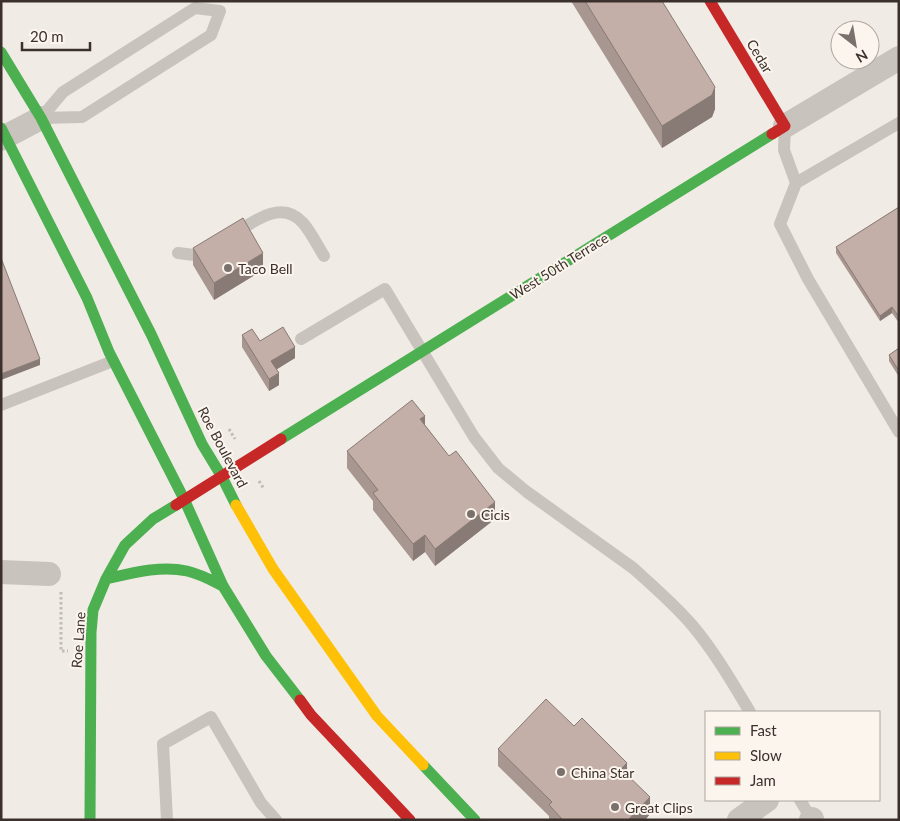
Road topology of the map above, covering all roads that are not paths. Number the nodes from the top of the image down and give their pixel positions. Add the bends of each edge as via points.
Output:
1 (710, 1) edge
2 (1, 52) edge
3 (899, 58) edge
4 (41, 118) junction
5 (899, 123) edge
6 (785, 126) junction
7 (3, 135) edge
8 (796, 182) junction
9 (178, 253) dead end
10 (324, 256) dead end
11 (301, 339) dead end
12 (422, 350) junction
13 (113, 361) junction
14 (1, 406) edge
15 (899, 432) edge
16 (222, 477) junction
17 (184, 499) junction
18 (1, 572) edge
19 (49, 574) road end
20 (106, 579) junction
21 (223, 586) junction
22 (749, 711) edge
23 (766, 801) edge
24 (801, 801) edge
25 (90, 820) edge
26 (167, 820) edge
27 (276, 820) edge
28 (410, 820) edge
29 (475, 820) edge
30 (739, 820) edge
31 (812, 820) edge

1 - 6 main road, Cedar
2 - 4 main road, Roe Boulevard
3 - 6 street, West 50th Terrace
4 - 4 lane via 82,117 211,35 220,11 195,8 63,92
4 - 7 street
4 - 16 main road, Roe Boulevard via 151,334 202,444
5 - 8 lane
6 - 8 lane via 784,150
6 - 12 main road, West 50th Terrace
7 - 13 main road via 86,298
8 - 15 lane via 780,224 808,279
9 - 10 lane via 194,255 209,250 264,215 278,212 291,213 303,222
11 - 12 lane via 385,289
12 - 16 main road, West 50th Terrace
12 - 22 lane via 474,437 498,468 646,580 692,625
13 - 14 lane
13 - 17 main road
16 - 17 main road, West 50th Terrace
16 - 29 main road, Roe Boulevard via 273,569 377,716
17 - 20 main road, Roe Lane via 153,519 126,545
17 - 21 main road
18 - 19 street
20 - 21 main road via 143,572 183,570
20 - 25 main road, Roe Lane via 94,610 91,632
21 - 28 main road via 266,656 311,714
23 - 30 street
24 - 31 lane
26 - 27 lane via 163,744 211,717 261,803

